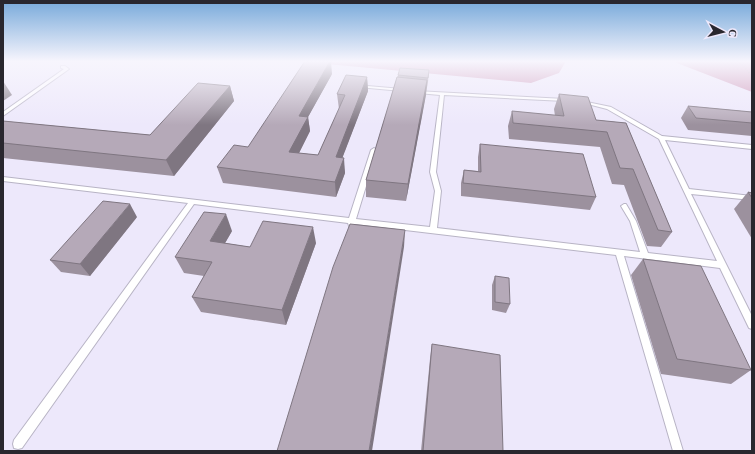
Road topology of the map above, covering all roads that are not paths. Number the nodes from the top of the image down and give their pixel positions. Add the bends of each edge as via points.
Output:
1 (48, 82) edge
2 (350, 85) edge
3 (442, 94) junction
4 (571, 101) edge
5 (577, 102) edge
6 (3, 114) edge
7 (661, 138) junction
8 (752, 147) edge
9 (374, 150) edge
10 (3, 178) edge
11 (686, 191) junction
12 (752, 198) edge
13 (193, 201) junction
14 (624, 206) dead end
15 (353, 220) junction
16 (350, 228) edge
17 (433, 230) junction
18 (619, 252) junction
19 (645, 256) junction
20 (722, 265) junction
21 (752, 325) edge
22 (18, 444) dead end
23 (678, 451) edge

1 - 6 lane
2 - 3 lane
3 - 4 lane
3 - 17 lane via 433,172 438,191
5 - 7 lane via 609,108
7 - 8 lane
7 - 11 lane
9 - 15 lane
10 - 13 lane
11 - 12 lane
11 - 20 lane
13 - 15 lane
13 - 22 lane
14 - 19 lane via 634,221
15 - 16 lane
15 - 17 lane
17 - 18 lane
18 - 19 lane
18 - 23 lane
19 - 20 lane
20 - 21 lane

